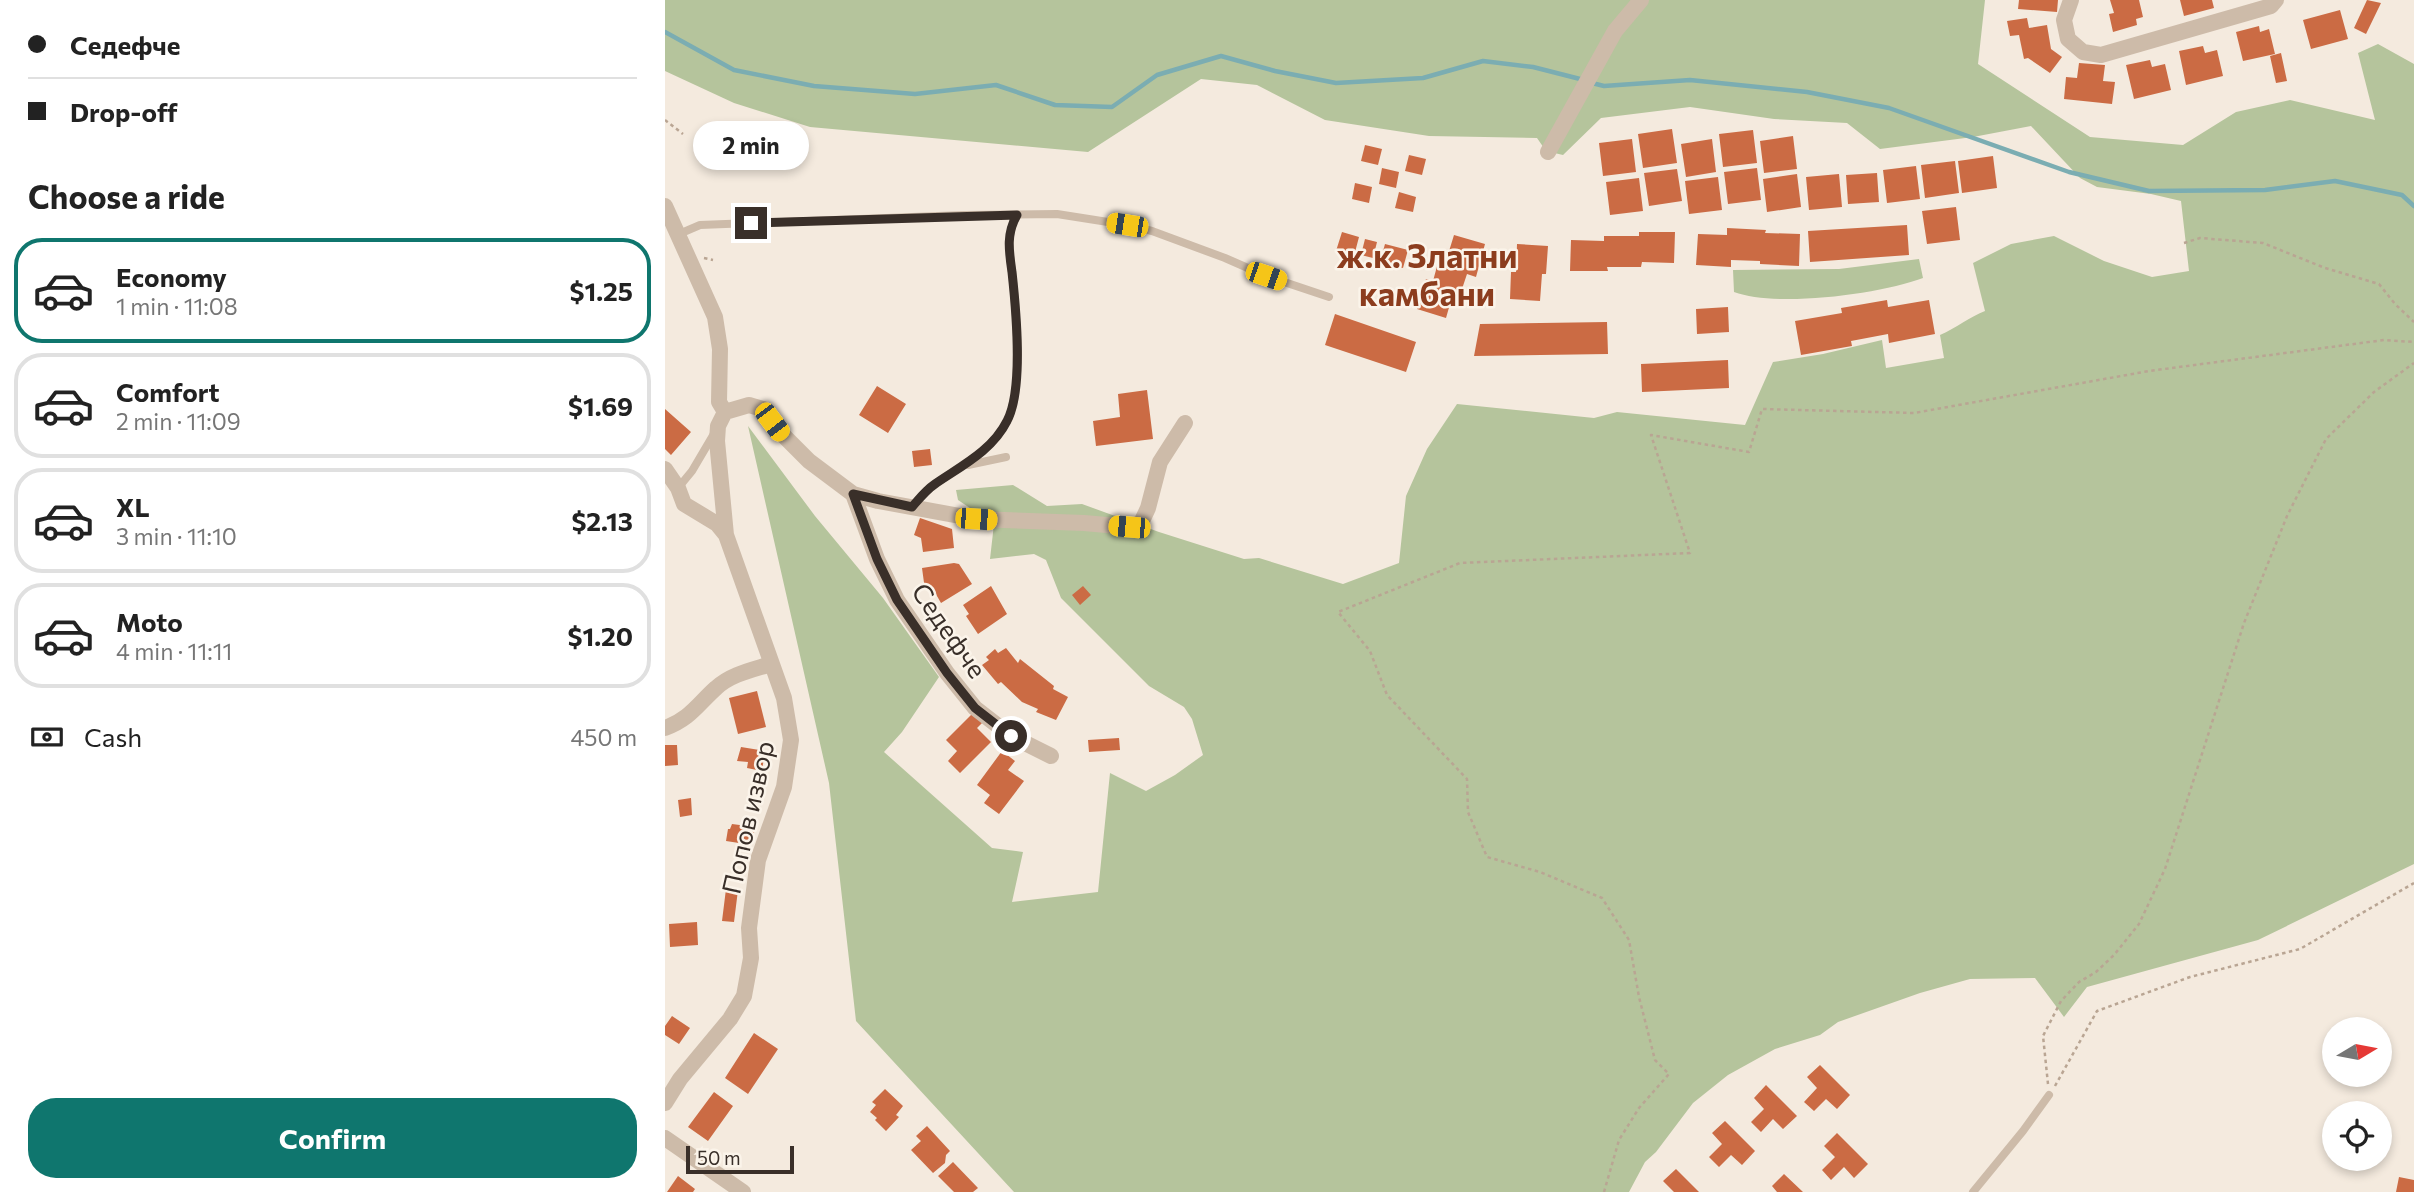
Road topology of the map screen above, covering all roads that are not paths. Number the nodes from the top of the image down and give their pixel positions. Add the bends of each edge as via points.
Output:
1 (1641, 0) edge
2 (2071, 0) edge
3 (2276, 0) edge
4 (1548, 152) dead end
5 (665, 205) edge
6 (1017, 215) junction
7 (679, 234) junction
8 (1329, 297) dead end
9 (722, 419) junction
10 (1185, 423) dead end
11 (1006, 457) dead end
12 (965, 466) junction
13 (665, 469) edge
14 (678, 488) junction
15 (853, 494) junction
16 (665, 499) edge
17 (912, 507) junction
18 (726, 535) junction
19 (771, 664) junction
20 (665, 728) edge
21 (1051, 756) dead end
22 (2049, 1095) road end
23 (665, 1103) edge
24 (665, 1138) edge
25 (743, 1192) edge
26 (1973, 1192) edge

1 - 4 street via 1615,31
2 - 3 street via 2064,20 2067,39 2083,52 2101,55 2271,6
5 - 7 street, Попов извор
6 - 7 lane via 700,225
6 - 8 lane via 1057,214 1140,228
6 - 12 lane via 1009,233 1016,392 1008,421
7 - 9 street, Попов извор via 715,317
9 - 14 lane
9 - 15 street via 741,405 763,409 809,461
9 - 18 street, Попов извор via 717,441
10 - 17 street via 1160,462 1141,523 1129,527 988,520
11 - 12 lane
12 - 17 lane via 934,485
13 - 14 street
14 - 16 street
14 - 18 street via 684,504 717,524
15 - 17 street
15 - 21 street, Седефче via 897,600 947,673 975,708 1011,736
18 - 19 street, Попов извор
19 - 20 street via 727,680 686,718
19 - 23 street, Попов извор via 784,698 791,740 784,787 758,860 744,996
22 - 26 lane
24 - 25 street

